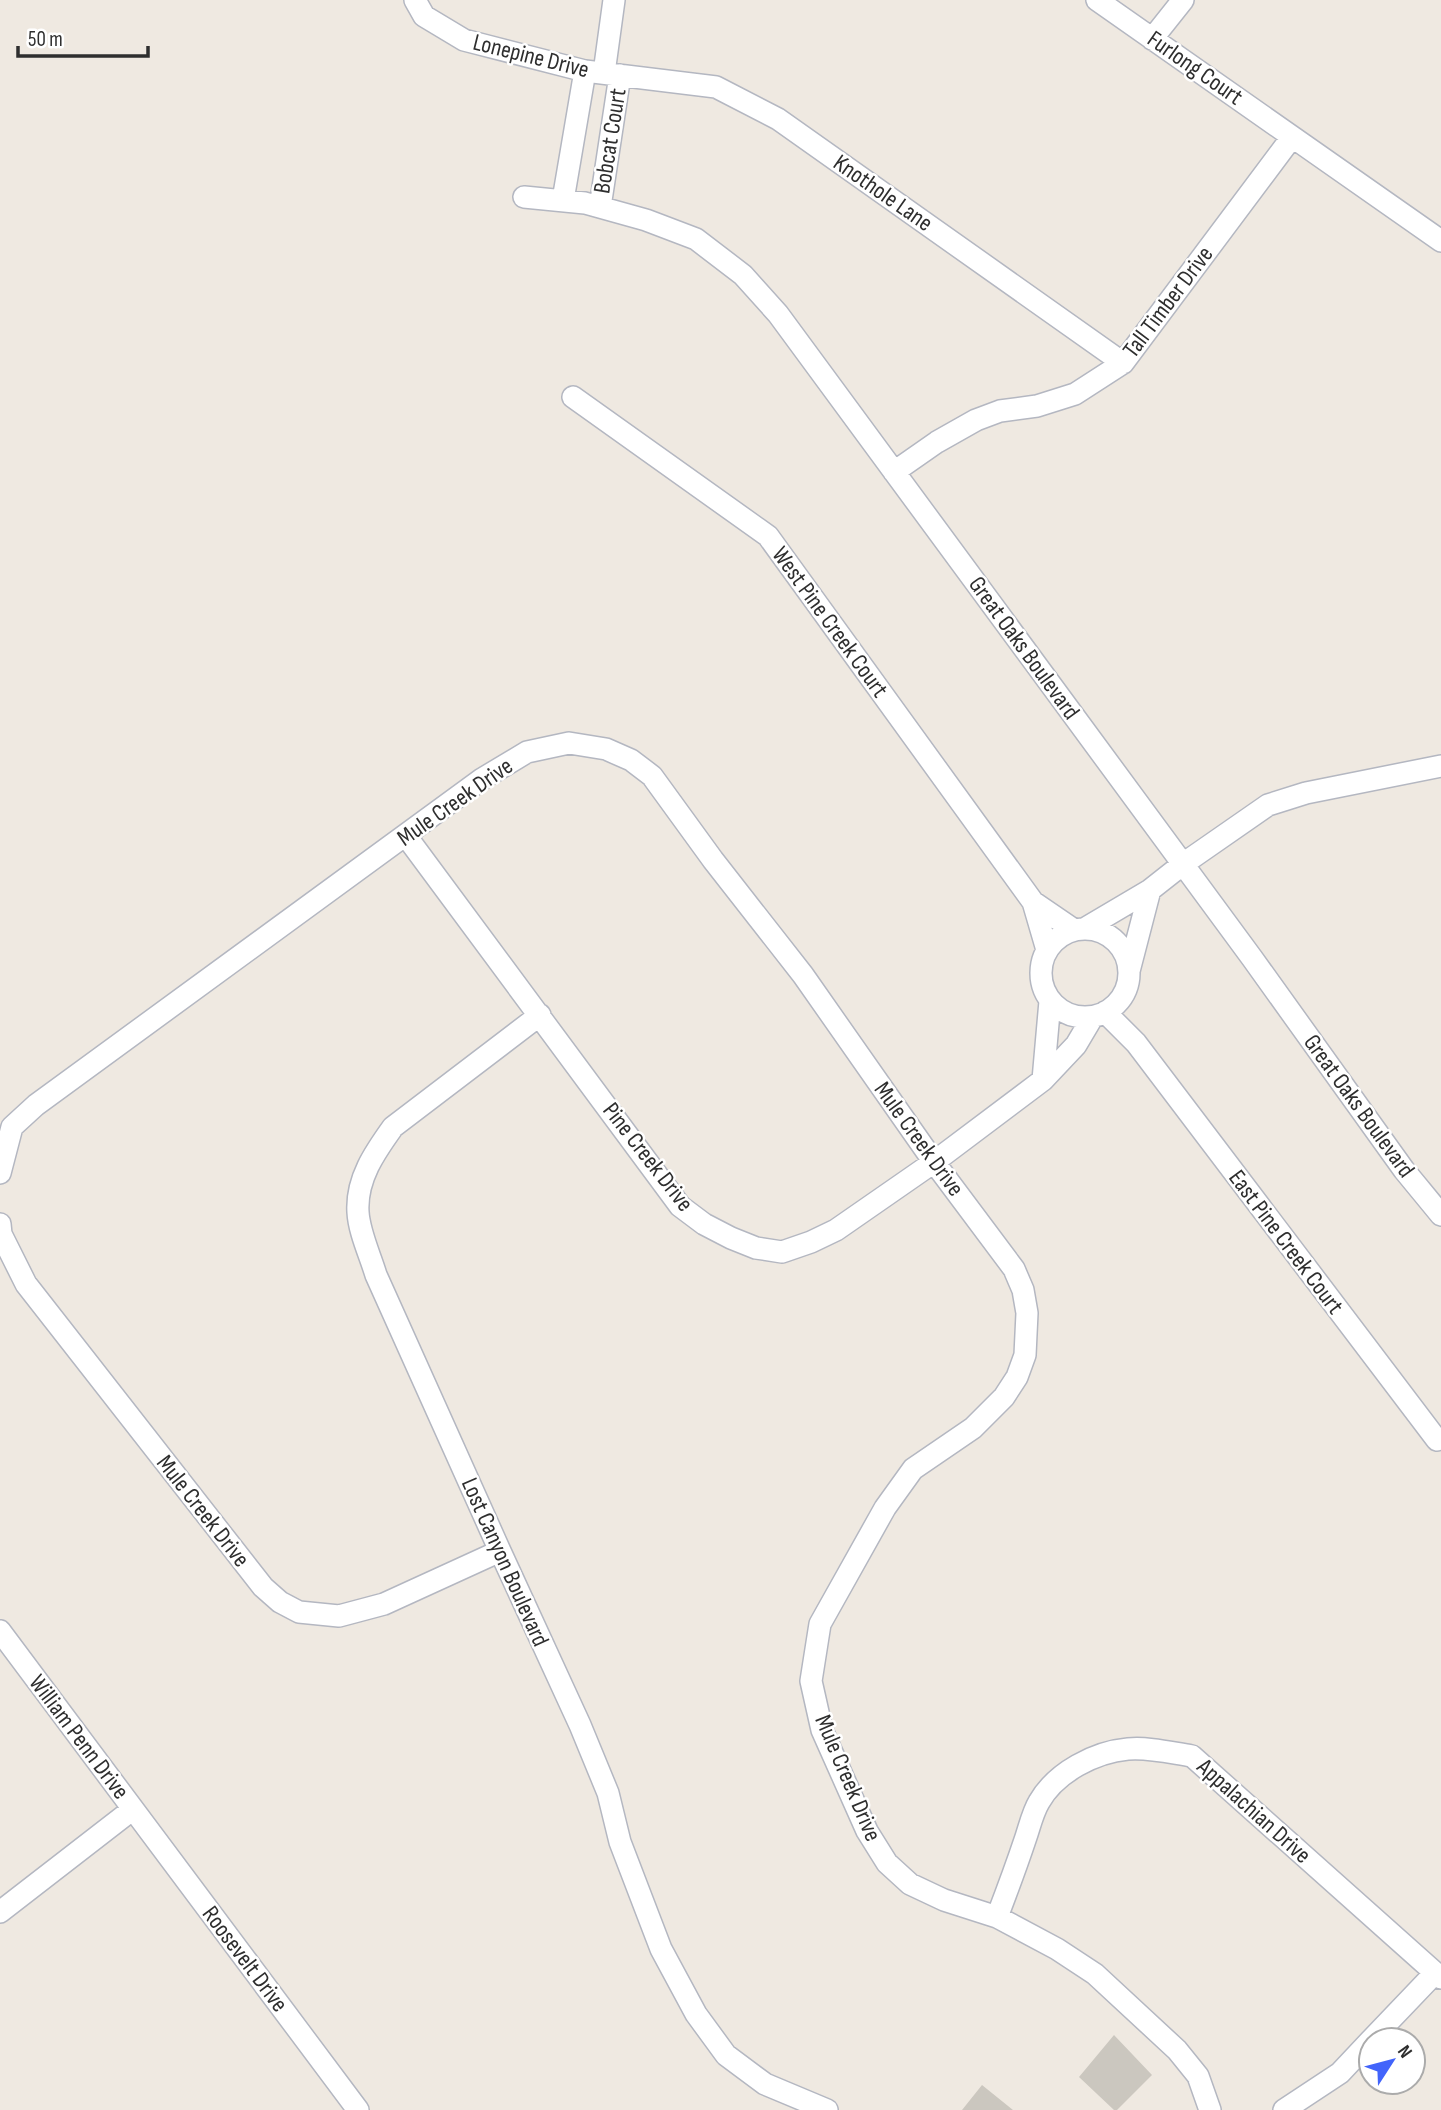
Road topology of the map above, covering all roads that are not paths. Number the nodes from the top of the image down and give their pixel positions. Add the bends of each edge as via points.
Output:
1 (415, 0) edge
2 (614, 0) edge
3 (1097, 0) edge
4 (1183, 0) edge
5 (1152, 39) junction
6 (603, 73) junction
7 (1292, 137) junction
8 (524, 197) dead end
9 (563, 200) junction
10 (600, 207) junction
11 (1441, 241) edge
12 (1123, 363) junction
13 (573, 397) dead end
14 (894, 472) junction
15 (1441, 766) edge
16 (406, 836) junction
17 (1183, 864) junction
18 (1150, 890) junction
19 (1033, 902) junction
20 (1079, 930) junction
21 (1047, 950) junction
22 (1127, 981) junction
23 (1050, 1001) junction
24 (540, 1015) junction
25 (1099, 1015) junction
26 (1136, 1043) junction
27 (1043, 1080) junction
28 (934, 1162) junction
29 (0, 1173) edge
30 (1441, 1215) edge
31 (0, 1224) edge
32 (1437, 1440) dead end
33 (500, 1551) junction
34 (0, 1631) edge
35 (132, 1808) junction
36 (0, 1912) edge
37 (997, 1917) junction
38 (1438, 1975) edge
39 (1385, 2026) edge
40 (1357, 2055) edge
41 (358, 2110) edge
42 (827, 2110) edge
43 (1210, 2110) edge
44 (1284, 2110) edge

1 - 6 street, Lonepine Drive via 424,16 464,40
2 - 6 street, Bobcat Court
3 - 5 street, Furlong Court
4 - 5 street
5 - 7 street, Furlong Court
6 - 9 street, Bobcat Court
6 - 10 street, Bobcat Court
6 - 12 street, Knothole Lane via 716,87 778,119
7 - 11 street, Furlong Court
7 - 12 street, Tall Timber Drive
8 - 9 street, Great Oaks Boulevard
9 - 10 street, Great Oaks Boulevard
10 - 14 street, Great Oaks Boulevard via 696,239 743,275 778,314
12 - 14 street, Tall Timber Drive via 1075,394 976,420
13 - 19 street, West Pine Creek Court via 768,536
14 - 17 street, Great Oaks Boulevard
15 - 17 street via 1268,805
16 - 24 street, Pine Creek Drive
16 - 28 street, Mule Creek Drive via 527,752 569,743 606,749 631,760 652,776 803,975
16 - 29 street, Mule Creek Drive via 36,1105 12,1127
17 - 18 street
17 - 30 street, Great Oaks Boulevard
18 - 20 street
18 - 22 street
19 - 20 street, West Pine Creek Court
19 - 21 street, West Pine Creek Court
20 - 21 street via 1054,941
20 - 22 street via 1110,936 1126,957
21 - 23 street via 1041,976
22 - 25 street via 1120,1001
22 - 26 street, East Pine Creek Court
23 - 25 street via 1072,1016
23 - 27 street
24 - 28 street, Pine Creek Drive via 680,1206 704,1224 756,1248 782,1252 836,1230
24 - 33 street, Lost Canyon Boulevard via 393,1126 364,1174 358,1212 376,1275
25 - 26 street, East Pine Creek Court
25 - 27 street, Pine Creek Drive
26 - 32 street, East Pine Creek Court
27 - 28 street, Pine Creek Drive
28 - 37 street, Mule Creek Drive via 1014,1269 1027,1313 1025,1355 1004,1396 973,1428 913,1469 884,1508 820,1624 811,1681 822,1730 867,1831 887,1863 911,1884
31 - 33 street, Mule Creek Drive via 26,1284 263,1587 280,1602 299,1612 339,1616 384,1604
33 - 42 street, Lost Canyon Boulevard via 608,1793 620,1842 661,1949 696,2014 726,2055 755,2077
34 - 35 street, William Penn Drive
35 - 36 street
35 - 41 street, Roosevelt Drive
37 - 38 street, Appalachian Drive via 1038,1802 1052,1785 1090,1759 1111,1751 1147,1749 1192,1756
37 - 43 street, Mule Creek Drive via 1095,1975 1178,2050 1198,2076
38 - 39 street
40 - 44 street via 1340,2073

